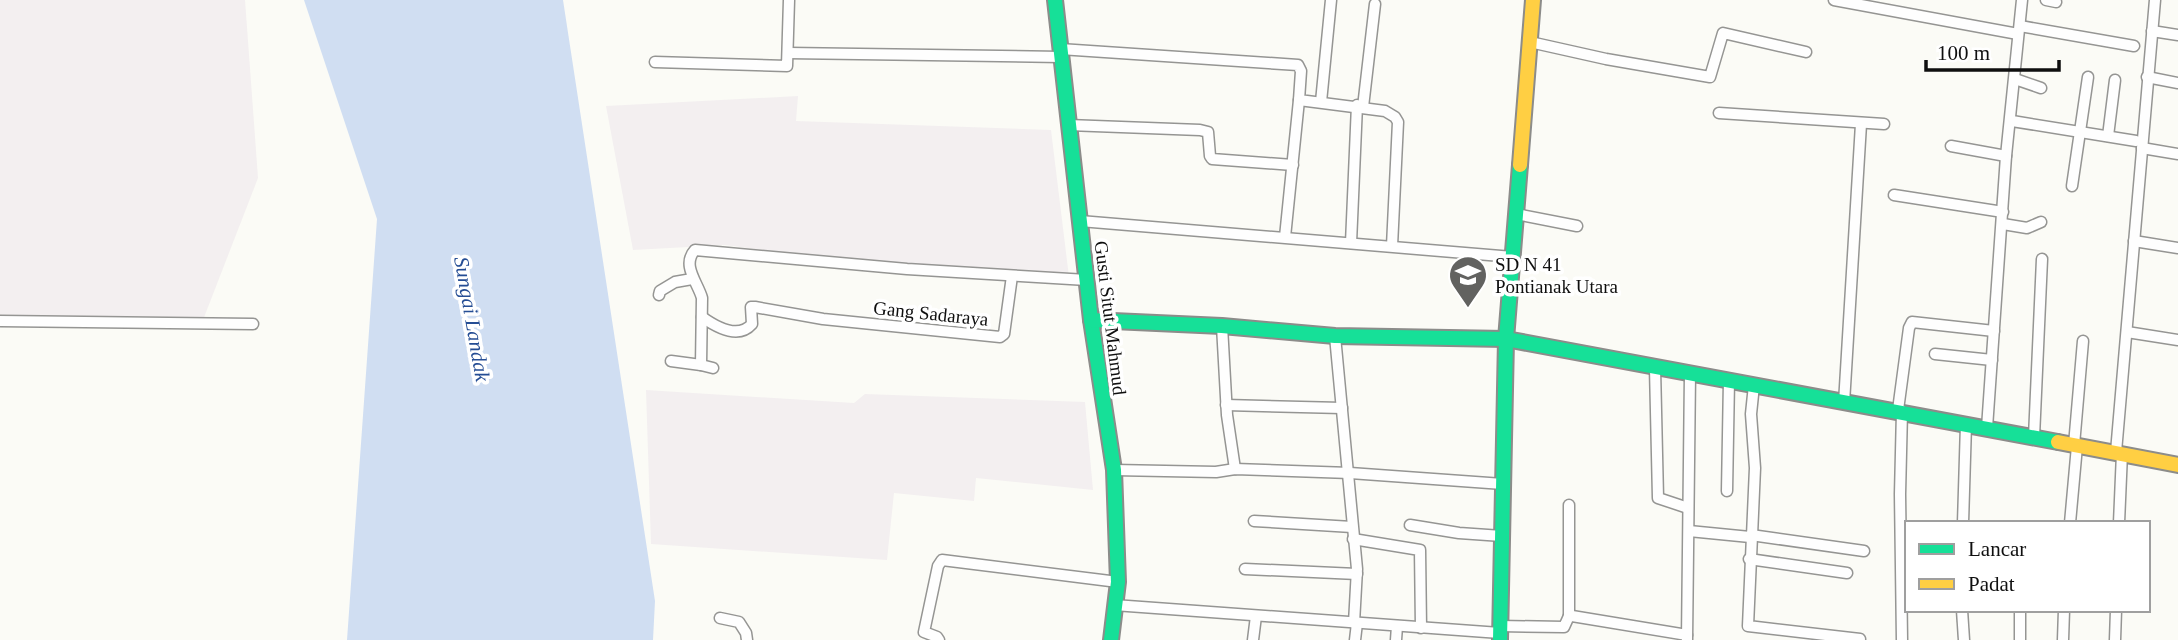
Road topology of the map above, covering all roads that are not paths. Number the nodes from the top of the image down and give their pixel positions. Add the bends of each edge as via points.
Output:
1 (789, 0) edge
2 (1055, 0) edge
3 (1331, 0) edge
4 (1533, 0) edge
5 (1834, 0) edge
6 (2022, 0) edge
7 (2155, 0) edge
8 (1375, 4) dead end
9 (2019, 30) junction
10 (2152, 31) junction
11 (2178, 36) edge
12 (1530, 42) junction
13 (2134, 46) dead end
14 (1806, 52) dead end
15 (788, 53) junction
16 (1061, 53) junction
17 (655, 62) dead end
18 (2088, 77) dead end
19 (2147, 77) junction
20 (2015, 79) junction
21 (2115, 80) dead end
22 (2178, 83) edge
23 (2041, 88) dead end
24 (1299, 100) junction
25 (1321, 102) junction
26 (1360, 106) junction
27 (1720, 113) dead end
28 (2012, 121) junction
29 (1860, 124) junction
30 (1884, 124) dead end
31 (1068, 125) junction
32 (2079, 131) junction
33 (2108, 136) junction
34 (2139, 144) junction
35 (1951, 146) dead end
36 (2178, 154) edge
37 (2006, 156) junction
38 (1293, 165) junction
39 (2072, 186) dead end
40 (1894, 195) dead end
41 (2003, 212) junction
42 (1516, 214) junction
43 (1080, 221) junction
44 (2041, 222) dead end
45 (2003, 224) junction
46 (1577, 226) dead end
47 (1286, 237) junction
48 (2134, 241) junction
49 (1351, 243) junction
50 (1392, 246) junction
51 (2178, 248) edge
52 (1513, 257) junction
53 (2042, 260) dead end
54 (1012, 276) junction
55 (692, 279) junction
56 (1087, 280) junction
57 (659, 295) dead end
58 (702, 317) junction
59 (1091, 320) junction
60 (0, 321) edge
61 (253, 324) dead end
62 (1222, 326) junction
63 (1994, 331) junction
64 (2127, 332) junction
65 (1335, 336) junction
66 (1506, 339) junction
67 (2178, 340) edge
68 (2083, 341) dead end
69 (1935, 354) dead end
70 (1992, 360) junction
71 (671, 361) dead end
72 (701, 365) junction
73 (713, 368) dead end
74 (1655, 368) junction
75 (1690, 373) junction
76 (1729, 380) junction
77 (1754, 385) junction
78 (1844, 403) junction
79 (1226, 405) junction
80 (1342, 408) junction
81 (1900, 411) junction
82 (1966, 424) junction
83 (1987, 428) junction
84 (2034, 437) junction
85 (2076, 445) junction
86 (2119, 453) junction
87 (2178, 466) edge
88 (1235, 469) junction
89 (1114, 470) junction
90 (1350, 473) junction
91 (1503, 484) junction
92 (1727, 491) dead end
93 (1569, 505) dead end
94 (1688, 508) junction
95 (1254, 521) dead end
96 (1963, 521) edge
97 (2070, 521) edge
98 (2119, 521) edge
99 (1410, 525) dead end
100 (1352, 527) junction
101 (1689, 531) junction
102 (1502, 536) junction
103 (1750, 536) junction
104 (1353, 539) junction
105 (1864, 551) dead end
106 (1749, 559) junction
107 (1245, 569) dead end
108 (1847, 573) dead end
109 (1357, 574) junction
110 (1118, 582) junction
111 (1114, 605) junction
112 (1962, 612) edge
113 (2020, 612) edge
114 (2064, 612) edge
115 (2116, 612) edge
116 (1256, 616) junction
117 (720, 618) dead end
118 (1567, 621) junction
119 (1355, 623) junction
120 (1397, 626) junction
121 (1421, 628) junction
122 (1500, 633) edge
123 (1687, 638) edge
124 (1860, 639) edge
125 (747, 640) edge
126 (939, 640) edge
127 (1111, 640) edge
128 (1253, 640) edge
129 (1355, 640) edge
130 (1396, 640) edge
131 (1566, 640) edge
132 (1902, 640) edge
133 (1964, 640) edge
134 (2020, 640) edge
135 (2063, 640) edge
136 (2115, 640) edge

1 - 15 street
2 - 16 main road, Gusti Situt Mahmud
3 - 25 street
4 - 12 main road
5 - 9 street
6 - 9 street
7 - 10 street
8 - 26 street
9 - 13 street
9 - 20 street
10 - 11 street
10 - 19 street
12 - 14 street via 1710,77 1723,33
12 - 42 main road
15 - 16 street
15 - 17 street via 791,67
16 - 24 street via 1298,65
16 - 31 main road, Gusti Situt Mahmud
18 - 32 street
19 - 22 street
19 - 34 street
20 - 23 street
20 - 28 street
21 - 33 street
24 - 25 street
24 - 38 street
25 - 26 street
26 - 49 street
26 - 50 street via 1385,111 1398,122
27 - 29 street
28 - 32 street
28 - 37 street
29 - 30 street
29 - 78 street
31 - 38 street via 1200,130 1208,132 1212,159
31 - 43 main road, Gusti Situt Mahmud
32 - 33 street
32 - 39 street
33 - 34 street
34 - 36 street
34 - 48 street
35 - 37 street
37 - 41 street
38 - 47 street
40 - 41 street
41 - 45 street
42 - 46 street
42 - 52 main road
43 - 47 street
43 - 56 main road, Gusti Situt Mahmud
44 - 45 street via 2026,228
45 - 63 street
47 - 49 street
48 - 51 street
48 - 64 street
49 - 50 street
50 - 52 street
52 - 66 main road
53 - 84 street
54 - 55 street via 695,250 691,253
54 - 56 street
54 - 58 street, Gang Sadaraya via 1004,334 999,337 795,315 752,306 750,327 735,331
55 - 57 street via 666,285
55 - 58 street via 700,290
56 - 59 main road, Gusti Situt Mahmud
58 - 72 street
59 - 62 main road
59 - 89 main road, Gusti Situt Mahmud
60 - 61 street
62 - 65 main road
62 - 79 street
63 - 70 street
63 - 81 street via 1912,321
64 - 67 street
64 - 86 street
65 - 66 main road
65 - 80 street
66 - 74 main road
66 - 91 main road
68 - 85 street
69 - 70 street
70 - 83 street
71 - 72 street
72 - 73 street
74 - 75 main road
74 - 94 street via 1658,498
75 - 76 main road
75 - 94 street
76 - 77 main road
76 - 92 street
77 - 78 main road
77 - 103 street
78 - 81 main road
79 - 80 street
79 - 88 street
80 - 90 street
81 - 82 main road
81 - 132 street
82 - 83 main road
82 - 96 street
83 - 84 main road
84 - 85 main road
85 - 86 main road
85 - 97 street
86 - 87 main road
86 - 98 street
88 - 89 street
88 - 90 street
89 - 110 main road, Gusti Situt Mahmud
90 - 91 street
90 - 100 street
91 - 102 main road
93 - 118 street
94 - 101 street
95 - 100 street
99 - 102 street
100 - 104 street
101 - 103 street
101 - 123 street
102 - 122 main road
103 - 105 street
103 - 106 street
104 - 109 street
104 - 121 street via 1420,550
106 - 108 street
106 - 124 street via 1748,626
107 - 109 street
109 - 119 street
110 - 111 main road, Gusti Situt Mahmud
110 - 126 street via 942,560 924,632
111 - 116 street
111 - 127 main road, Gusti Situt Mahmud
112 - 133 street
113 - 134 street
114 - 135 street
115 - 136 street
116 - 119 street
116 - 128 street
117 - 125 street via 739,622
118 - 122 street
118 - 123 street
118 - 131 street
119 - 120 street
119 - 129 street
120 - 121 street
120 - 130 street
121 - 122 street

